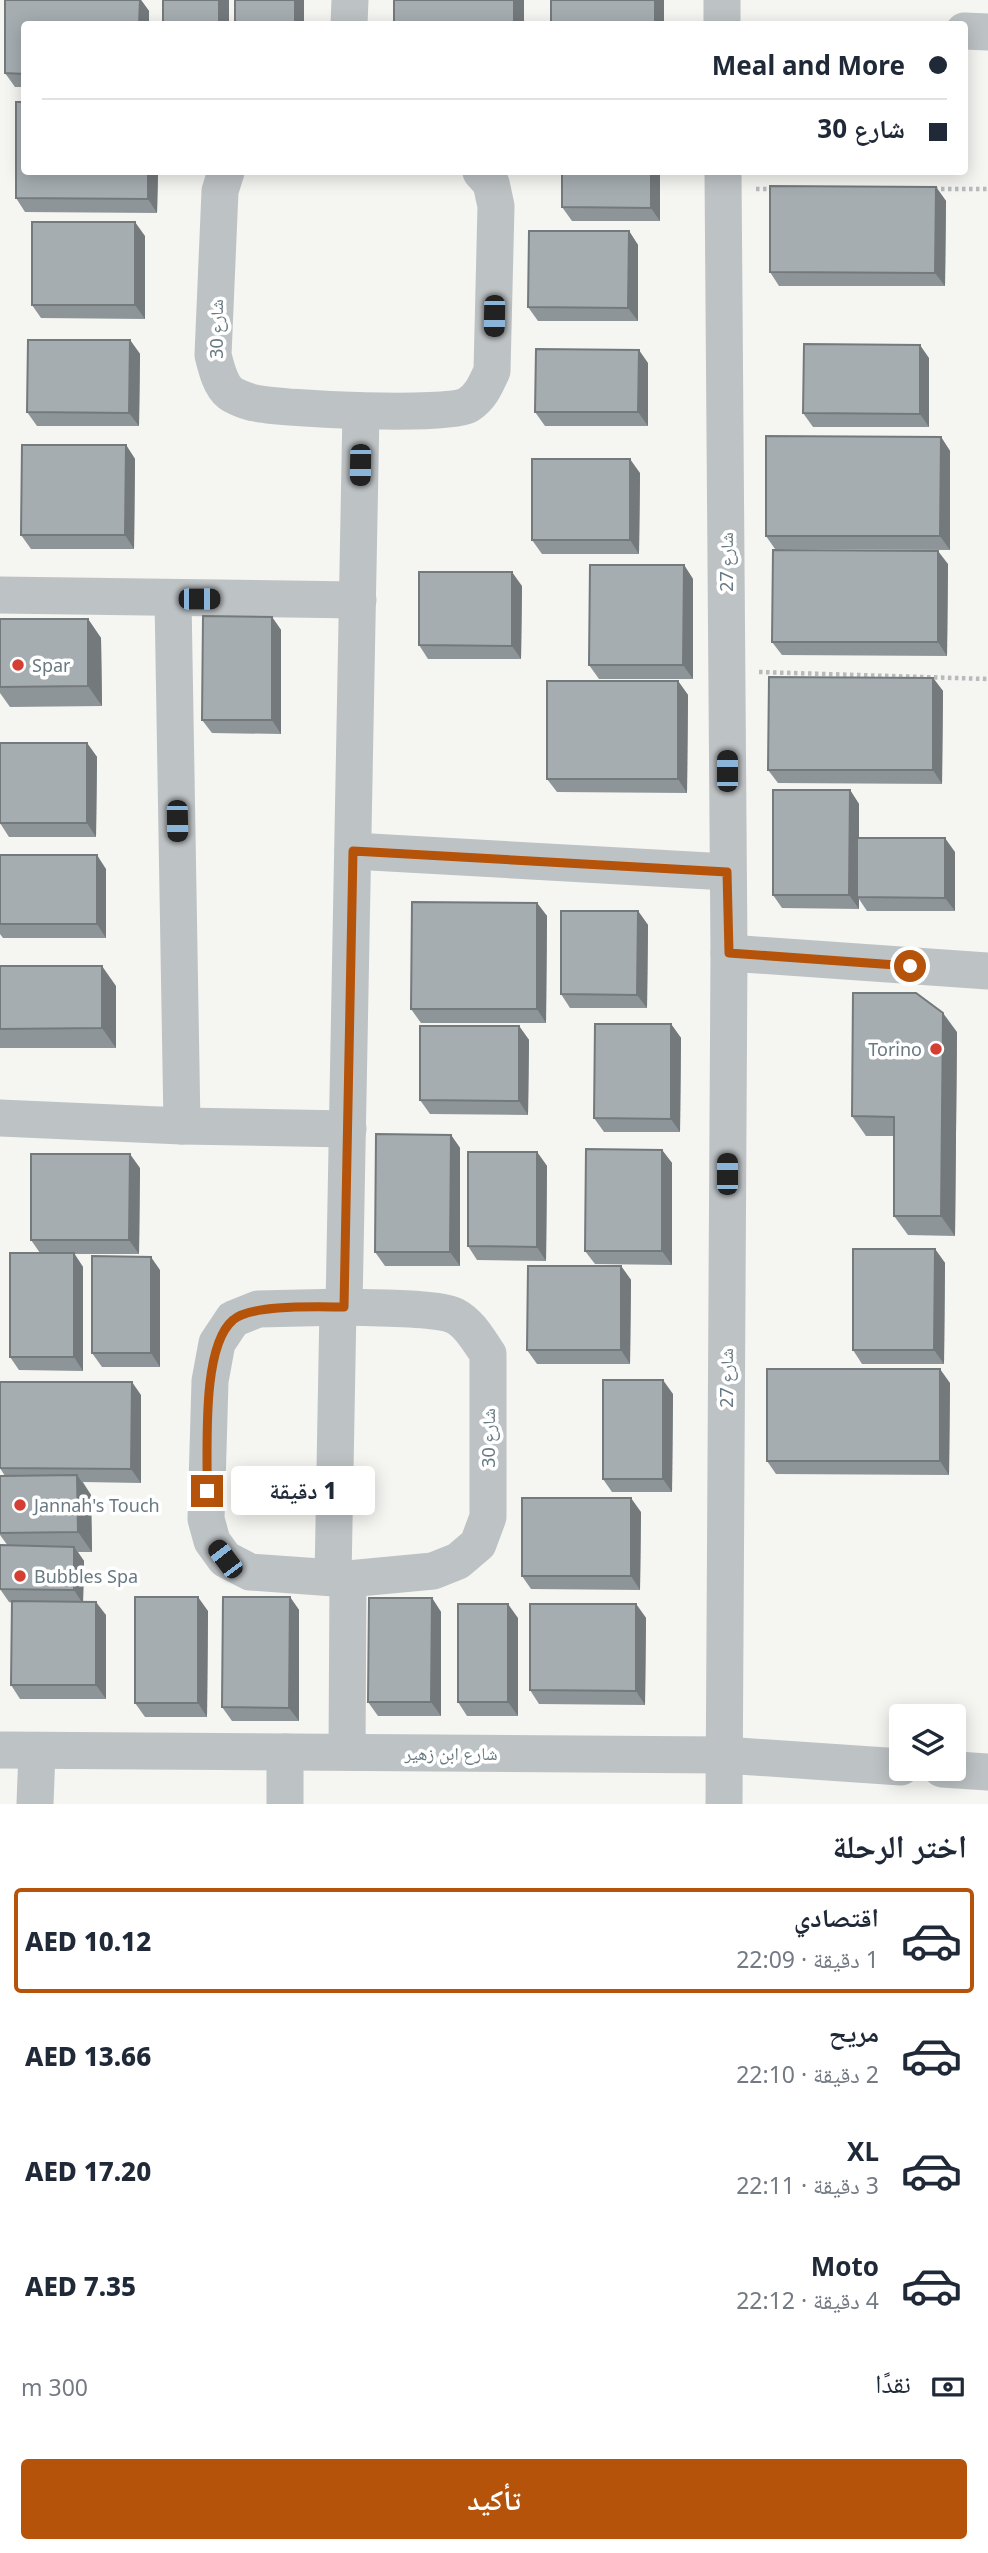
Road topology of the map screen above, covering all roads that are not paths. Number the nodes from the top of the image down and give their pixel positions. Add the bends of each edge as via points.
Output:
1 (350, 0) edge
2 (722, 0) edge
3 (349, 21) edge
4 (722, 21) edge
5 (968, 31) edge
6 (988, 32) edge
7 (225, 175) edge
8 (484, 175) edge
9 (723, 180) edge
10 (361, 411) junction
11 (0, 595) edge
12 (173, 599) junction
13 (358, 600) junction
14 (353, 851) junction
15 (727, 872) junction
16 (729, 953) junction
17 (988, 971) edge
18 (0, 1118) edge
19 (182, 1126) junction
20 (348, 1129) junction
21 (341, 1307) junction
22 (341, 1579) junction
23 (0, 1750) edge
24 (37, 1751) junction
25 (285, 1752) junction
26 (347, 1752) junction
27 (724, 1755) junction
28 (889, 1765) edge
29 (966, 1771) edge
30 (988, 1772) edge
31 (35, 1804) edge
32 (285, 1804) edge
33 (724, 1804) edge

1 - 3 street
2 - 4 street
5 - 6 street
7 - 10 street, شارع 30 via 218,232 213,355 217,372 230,393 254,403
8 - 10 street, شارع 30 via 491,183 496,206 492,371 484,391 466,406
9 - 15 street, شارع 27
10 - 13 street
11 - 12 street
12 - 13 street
12 - 19 street
13 - 14 street
14 - 15 street
14 - 20 street
15 - 16 street, شارع 27
16 - 17 street
16 - 27 street, شارع 27
18 - 19 street
19 - 20 street
20 - 21 street
21 - 22 street
21 - 22 street, شارع 30 via 257,1310 233,1319 222,1335 209,1381 206,1505 212,1541 225,1559 250,1572
21 - 22 street, شارع 30 via 438,1311 455,1316 473,1332 488,1354 488,1517 478,1544 458,1561 433,1571
22 - 26 street
23 - 24 street, شارع ابن زهير
24 - 25 street, شارع ابن زهير
24 - 31 street
25 - 26 street, شارع ابن زهير
25 - 32 street
26 - 27 street, شارع ابن زهير
27 - 28 street, شارع ابن زهير
27 - 33 street, شارع 27
29 - 30 street

